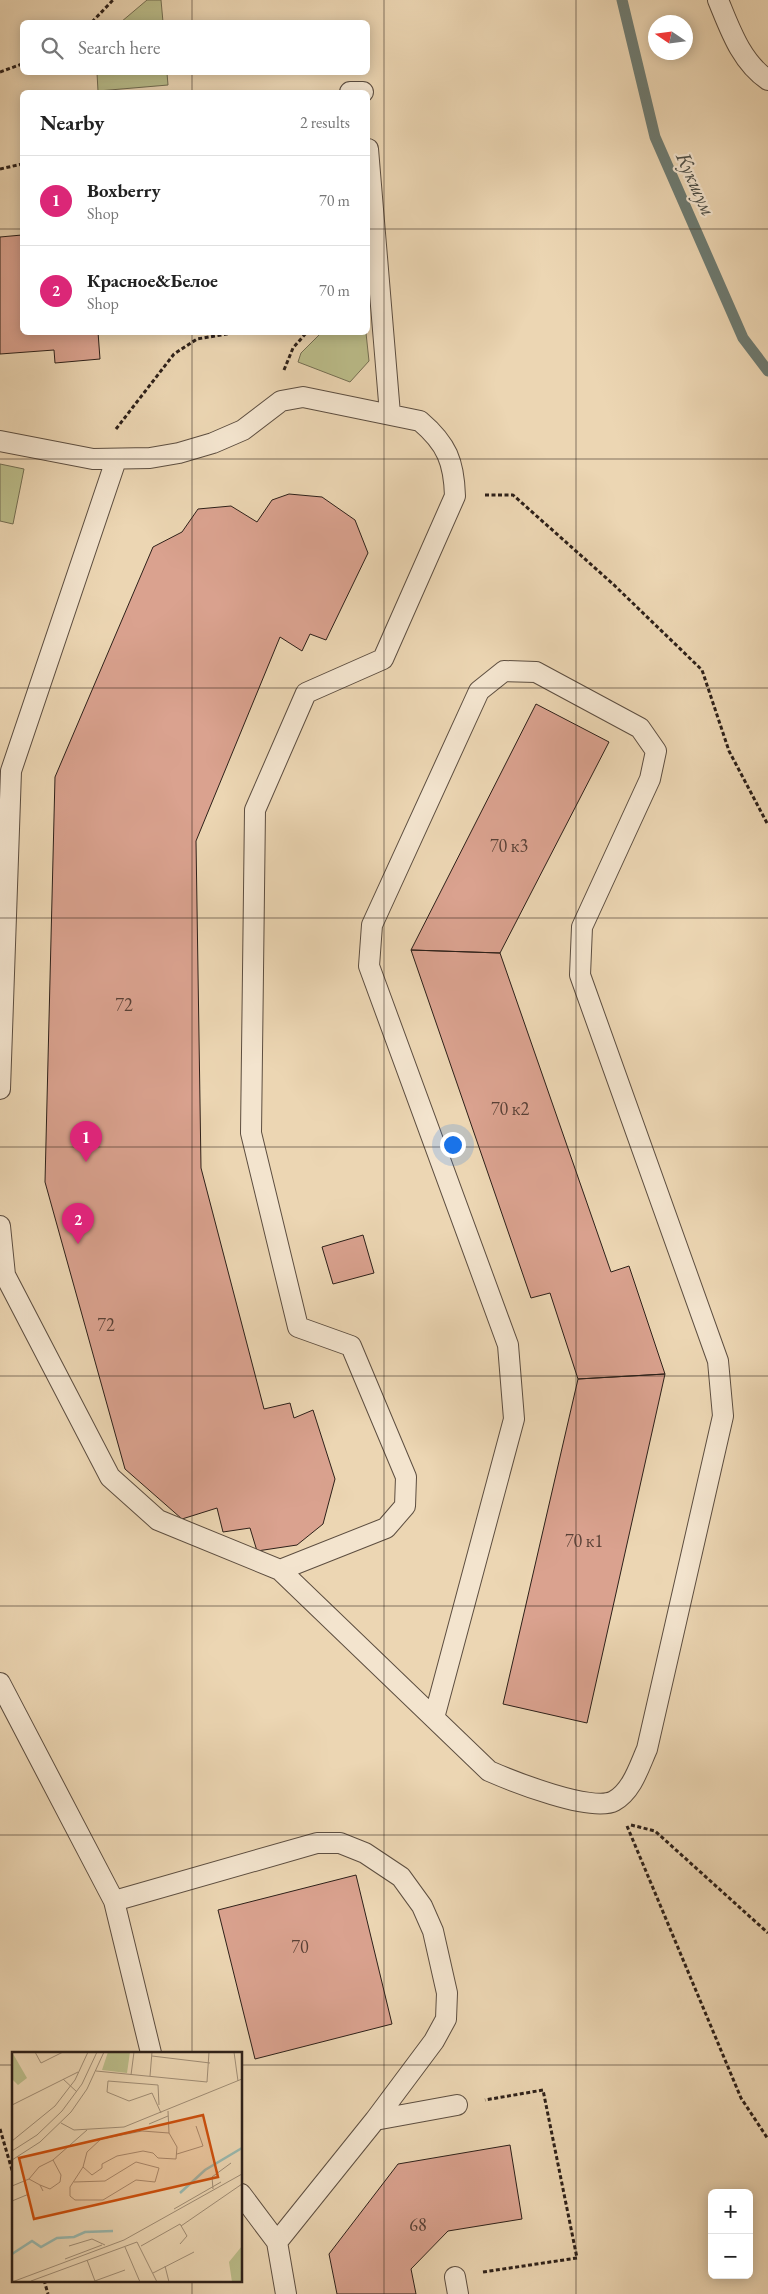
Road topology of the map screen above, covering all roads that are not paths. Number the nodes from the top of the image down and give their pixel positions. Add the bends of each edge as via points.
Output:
1 (718, 0) edge
2 (768, 80) edge
3 (370, 173) edge
4 (390, 414) junction
5 (0, 441) edge
6 (116, 460) junction
7 (0, 1089) edge
8 (0, 1226) edge
9 (3, 1276) edge
10 (280, 1570) junction
11 (0, 1684) edge
12 (434, 1718) junction
13 (114, 1901) junction
14 (151, 2052) edge
15 (457, 2105) road end
16 (375, 2120) junction
17 (242, 2195) edge
18 (277, 2242) junction
19 (286, 2294) edge

1 - 2 lane via 733,38 757,73
3 - 4 lane
4 - 6 lane via 303,397 292,398 275,405 228,437 178,454
4 - 10 lane via 420,421 434,433 446,449 454,474 455,496 382,659 306,693 254,810 251,1133 298,1327 350,1346 406,1477 405,1506 386,1528
5 - 6 lane via 93,459
6 - 7 lane via 11,771
8 - 9 lane
9 - 10 lane via 110,1477 158,1520
10 - 12 lane
11 - 13 lane
12 - 12 lane via 514,1418 508,1345 369,966 372,925 479,691 504,671 536,672 640,728 656,751 650,779 582,926 580,975 718,1361 723,1416 647,1749 630,1786 614,1802 589,1803 527,1787 488,1771
13 - 14 lane
13 - 16 lane via 317,1843 340,1843 402,1877 422,1906 433,1931 447,1993 446,2019 434,2041
15 - 16 lane
16 - 18 lane
17 - 18 lane
18 - 19 lane

